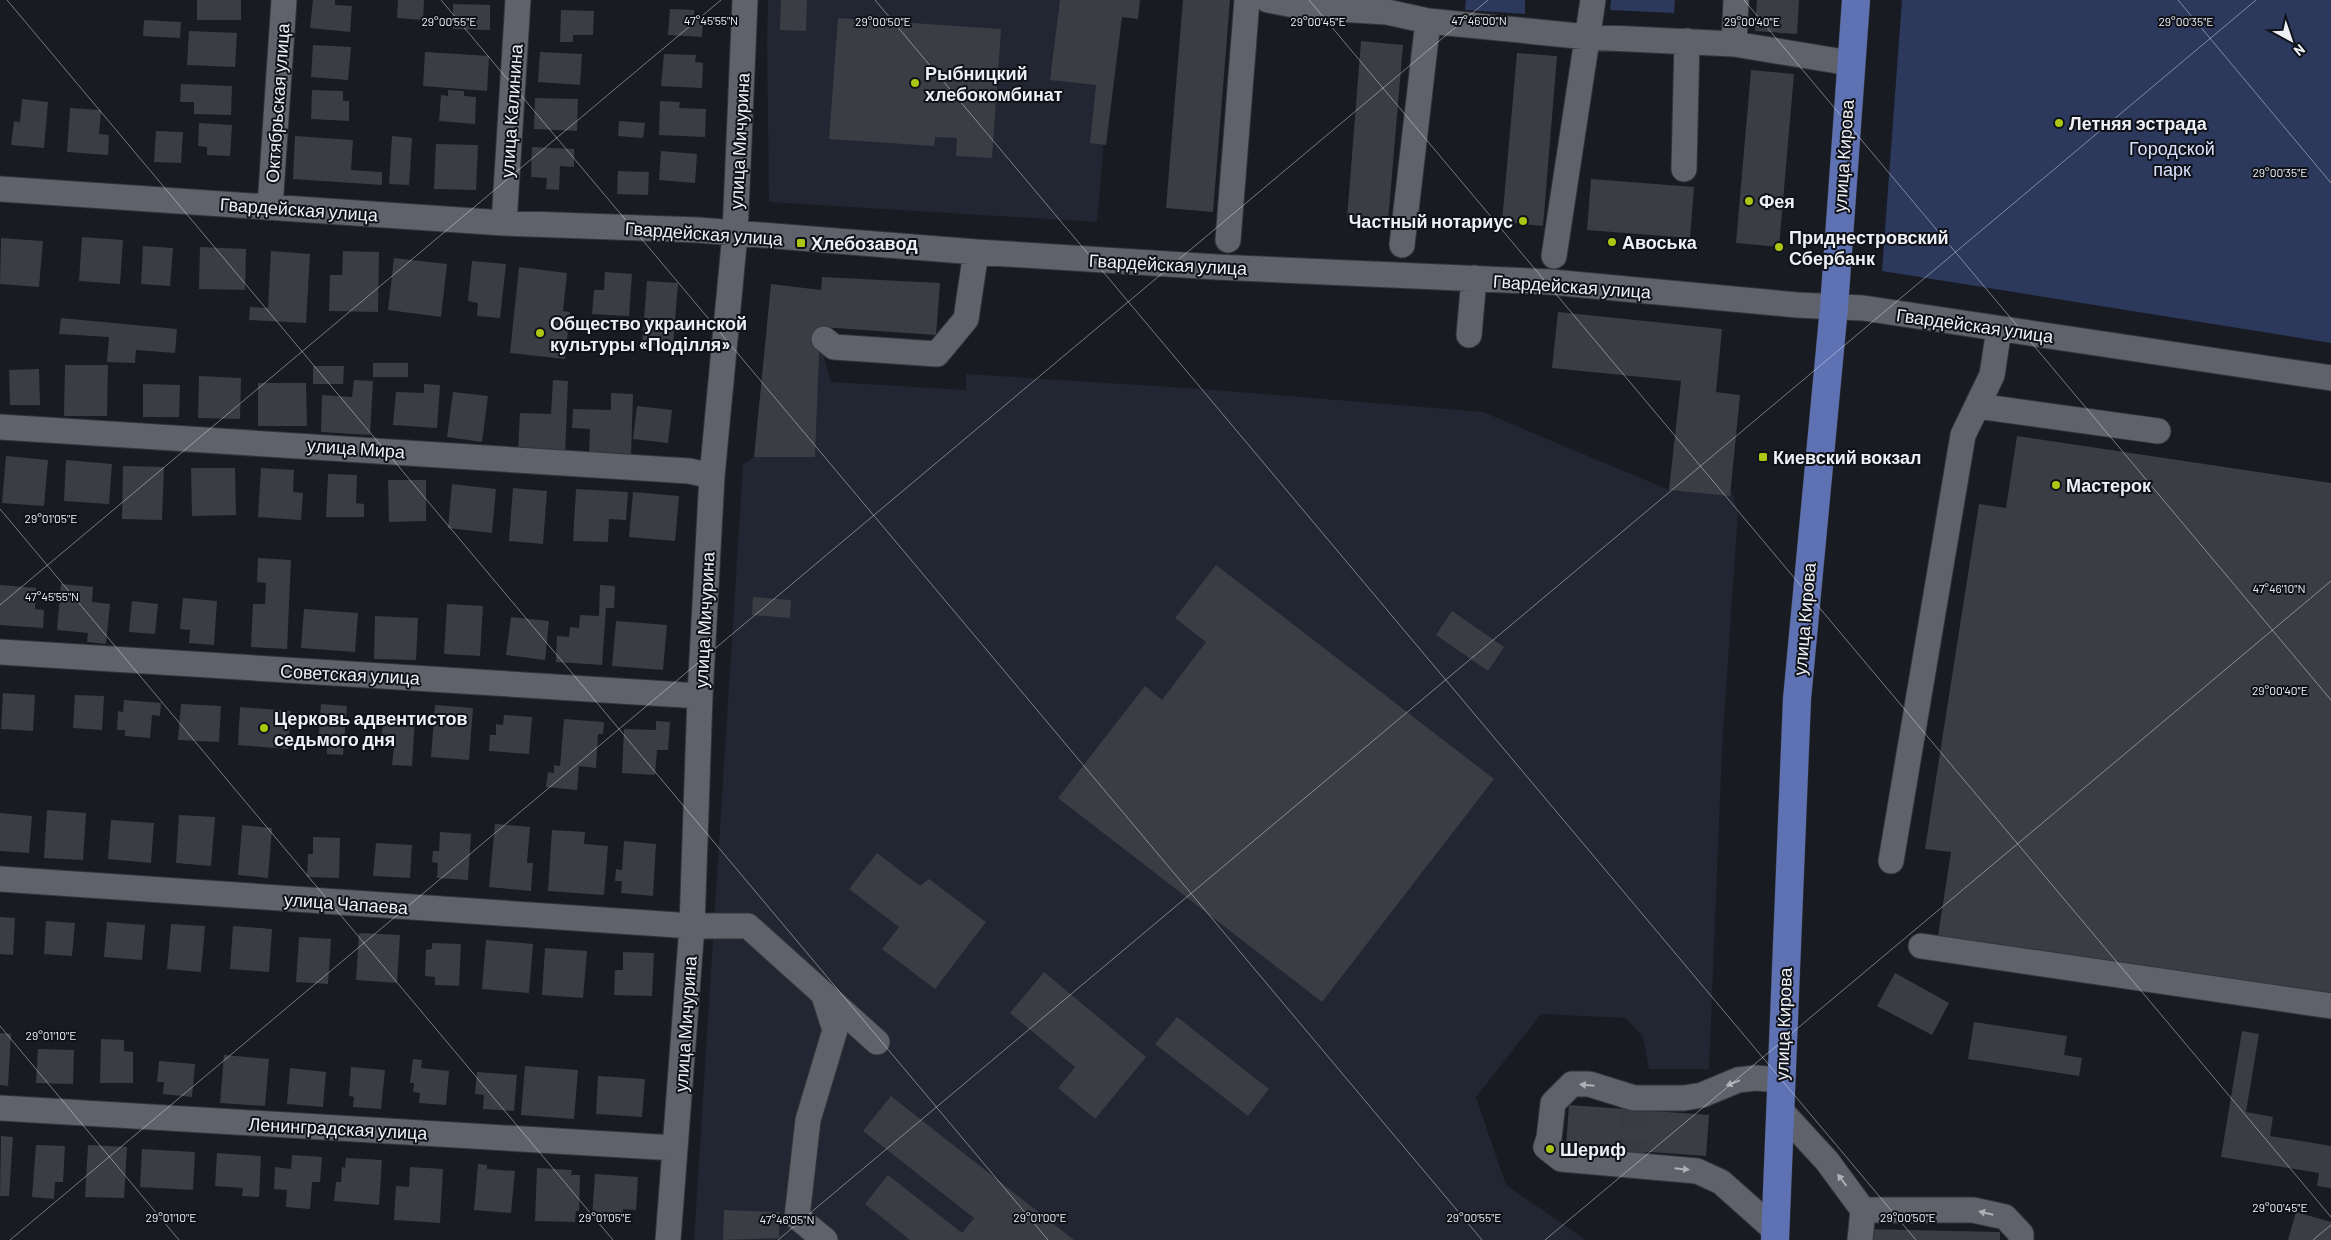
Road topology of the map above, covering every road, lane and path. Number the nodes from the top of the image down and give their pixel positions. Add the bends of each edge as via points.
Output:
1 (284, 0) edge
2 (518, 0) edge
3 (745, 0) edge
4 (1247, 0) edge
5 (1268, 0) edge
6 (1594, 0) edge
7 (1736, 0) edge
8 (1856, 0) edge
9 (1305, 3) edge
10 (1428, 22) junction
11 (1588, 37) junction
12 (1687, 41) junction
13 (1734, 44) junction
14 (1850, 63) junction
15 (1684, 169) dead end
16 (0, 189) edge
17 (270, 206) junction
18 (504, 223) junction
19 (734, 234) junction
20 (1228, 240) dead end
21 (1402, 245) dead end
22 (976, 252) junction
23 (1554, 256) dead end
24 (1474, 278) junction
25 (1834, 307) junction
26 (1999, 329) junction
27 (1469, 334) dead end
28 (824, 339) dead end
29 (2331, 378) edge
30 (1977, 406) junction
31 (0, 427) edge
32 (2158, 431) dead end
33 (712, 476) junction
34 (0, 652) edge
35 (700, 696) junction
36 (1891, 861) dead end
37 (0, 879) edge
38 (692, 926) junction
39 (1921, 946) dead end
40 (823, 994) junction
41 (2331, 1006) edge
42 (877, 1042) dead end
43 (1781, 1080) junction
44 (0, 1108) edge
45 (1780, 1110) junction
46 (675, 1148) junction
47 (1863, 1210) junction
48 (1776, 1236) edge
49 (668, 1240) edge
50 (825, 1240) edge
51 (1860, 1240) edge
52 (2021, 1240) edge

1 - 17 street, Октябрьская улица
2 - 18 street, улица Калинина
3 - 19 street, улица Мичурина
4 - 20 street
5 - 9 street
6 - 11 street
7 - 13 street
8 - 14 main road, улица Кирова
9 - 10 street via 1387,12
10 - 11 street
10 - 21 street
11 - 12 street
11 - 23 street
12 - 13 street
12 - 15 street
13 - 14 street
14 - 25 main road, улица Кирова
16 - 17 street, Гвардейская улица
17 - 18 street, Гвардейская улица
18 - 19 street, Гвардейская улица
19 - 22 street, Гвардейская улица
19 - 33 street, улица Мичурина
22 - 24 street, Гвардейская улица
22 - 28 street via 966,319 937,354 834,347
24 - 25 street, Гвардейская улица
24 - 27 street
25 - 26 street, Гвардейская улица via 1863,308
25 - 43 main road, улица Кирова via 1797,699
26 - 29 street, Гвардейская улица
26 - 30 street via 1992,375
30 - 32 street
30 - 36 street via 1963,435
31 - 33 street, улица Мира via 476,456 689,471
33 - 35 street, улица Мичурина
34 - 35 street, Советская улица
35 - 38 street, улица Мичурина
37 - 38 street, улица Чапаева
38 - 40 street, улица Чапаева via 748,926
38 - 46 street, улица Мичурина
39 - 41 street
40 - 42 street, улица Чапаева
40 - 50 street via 836,1030 808,1120 797,1217
43 - 45 main road, улица Кирова
43 -> 48 street via 1738,1080 1702,1095 1684,1098 1634,1098 1589,1084 1572,1084 1553,1103 1550,1138 1546,1147 1561,1158 1697,1170 1721,1182
44 - 46 street, Ленинградская улица
47 -> 45 street via 1827,1161
45 - 48 main road, улица Кирова
46 - 49 street, улица Мичурина
47 - 51 street
52 -> 47 street via 2021,1234 2005,1217 1973,1210

